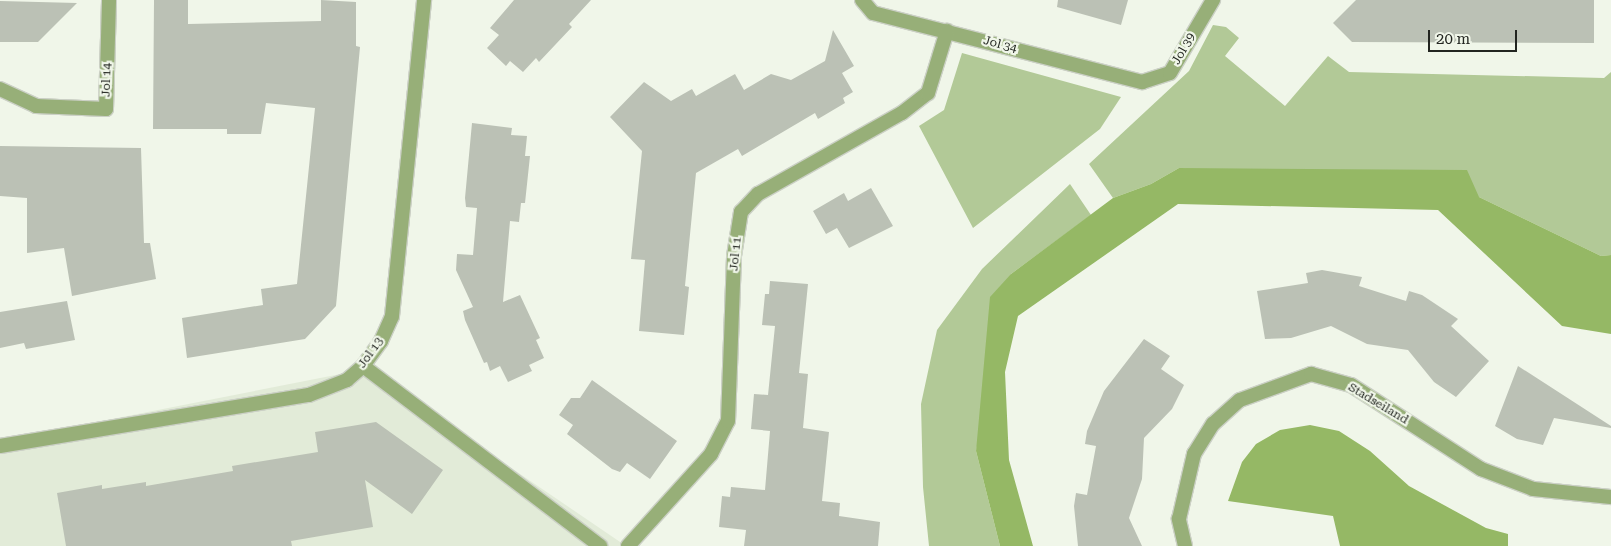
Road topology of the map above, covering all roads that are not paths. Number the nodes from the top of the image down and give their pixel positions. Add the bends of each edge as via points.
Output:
1 (110, 0) edge
2 (424, 0) edge
3 (862, 0) edge
4 (1212, 0) edge
5 (947, 31) junction
6 (1142, 82) joint
7 (0, 89) edge
8 (363, 366) junction
9 (0, 446) edge
10 (1611, 497) edge
11 (600, 546) edge
12 (628, 546) edge
13 (1185, 546) edge

1 - 7 street, Jol 14 via 106,109 36,106
2 - 8 street, Jol 13 via 392,316 381,341
3 - 5 street, Jol 34 via 873,13
4 - 6 street, Jol 39 via 1170,73
5 - 6 street, Jol 34
5 - 12 street, Jol 11 via 928,93 902,113 758,194 741,212 734,256 728,421 712,454
8 - 9 street, Jol 13 via 346,380 309,395
8 - 11 street
10 - 13 street, Stadseiland via 1533,489 1481,470 1351,385 1311,374 1240,400 1213,424 1194,454 1179,519

